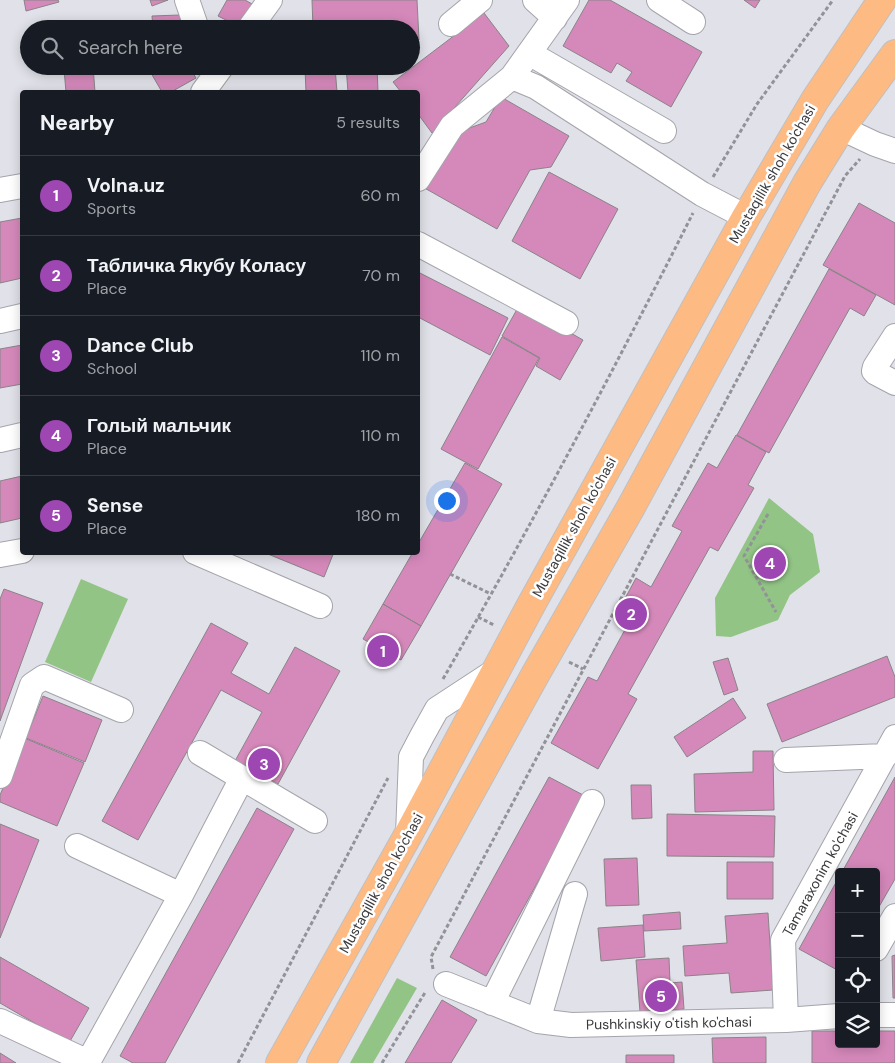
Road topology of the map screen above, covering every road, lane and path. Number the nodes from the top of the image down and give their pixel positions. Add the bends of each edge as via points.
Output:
1 (186, 0) edge
2 (270, 0) edge
3 (480, 0) edge
4 (535, 0) edge
5 (658, 0) edge
6 (833, 0) edge
7 (882, 0) edge
8 (561, 9) edge
9 (194, 20) edge
10 (256, 20) edge
11 (693, 22) dead end
12 (451, 24) dead end
13 (529, 53) junction
14 (895, 54) edge
15 (512, 77) junction
16 (841, 128) junction
17 (664, 131) dead end
18 (895, 151) edge
19 (863, 156) dead end
20 (420, 176) edge
21 (20, 186) edge
22 (0, 190) edge
23 (702, 194) junction
24 (746, 217) junction
25 (420, 245) edge
26 (20, 316) edge
27 (0, 320) edge
28 (566, 323) dead end
29 (895, 336) edge
30 (895, 383) edge
31 (20, 435) edge
32 (0, 440) edge
33 (768, 514) dead end
34 (20, 551) edge
35 (0, 554) edge
36 (202, 555) edge
37 (450, 574) dead end
38 (491, 594) junction
39 (320, 606) dead end
40 (776, 612) dead end
41 (478, 617) junction
42 (494, 625) dead end
43 (441, 682) dead end
44 (121, 710) dead end
45 (890, 747) edge
46 (200, 753) dead end
47 (786, 760) dead end
48 (390, 774) dead end
49 (0, 776) edge
50 (242, 778) junction
51 (592, 802) dead end
52 (315, 821) dead end
53 (77, 846) dead end
54 (574, 894) dead end
55 (180, 895) junction
56 (895, 916) edge
57 (880, 942) edge
58 (436, 980) junction
59 (492, 1003) junction
60 (880, 1015) edge
61 (895, 1015) edge
62 (835, 1016) edge
63 (786, 1020) junction
64 (0, 1021) edge
65 (538, 1021) junction
66 (88, 1062) edge
67 (238, 1063) edge
68 (280, 1063) edge
69 (321, 1063) edge
70 (382, 1063) edge

1 - 9 street
2 - 10 street
3 - 12 street
4 - 8 street
5 - 11 street
6 - 23 path via 757,104
7 - 24 main road, Mustaqillik shoh ko'chasi via 815,100
8 - 13 street
13 - 15 street
13 - 17 street
14 - 16 main road
15 - 20 street via 452,126
15 - 23 street via 536,87
16 - 18 street
16 - 69 main road via 798,199 631,507
19 - 58 path via 845,176 431,957
21 - 22 street
23 - 24 street
23 - 38 path via 630,339
24 - 68 main road, Mustaqillik shoh ko'chasi
25 - 28 street
26 - 27 street
29 - 30 street via 874,367 876,373
31 - 32 street
33 - 40 path via 744,556
34 - 35 street
36 - 39 street
37 - 38 path
38 - 41 path
41 - 42 path
41 - 43 path
44 - 49 street via 44,677 32,685
45 - 47 street
45 - 63 street, Tamaraxonim ko'chasi via 783,940
46 - 50 street
48 - 67 path
50 - 52 street
50 - 55 street
51 - 59 street
53 - 55 street
54 - 65 street
55 - 66 street
56 - 57 street
58 - 59 street, Pushkinskiy o'tish ko'chasi
58 - 70 path
59 - 65 street, Pushkinskiy o'tish ko'chasi
60 - 61 street
62 - 63 street, Pushkinskiy o'tish ko'chasi
63 - 65 street, Pushkinskiy o'tish ko'chasi via 571,1024
64 - 66 street

